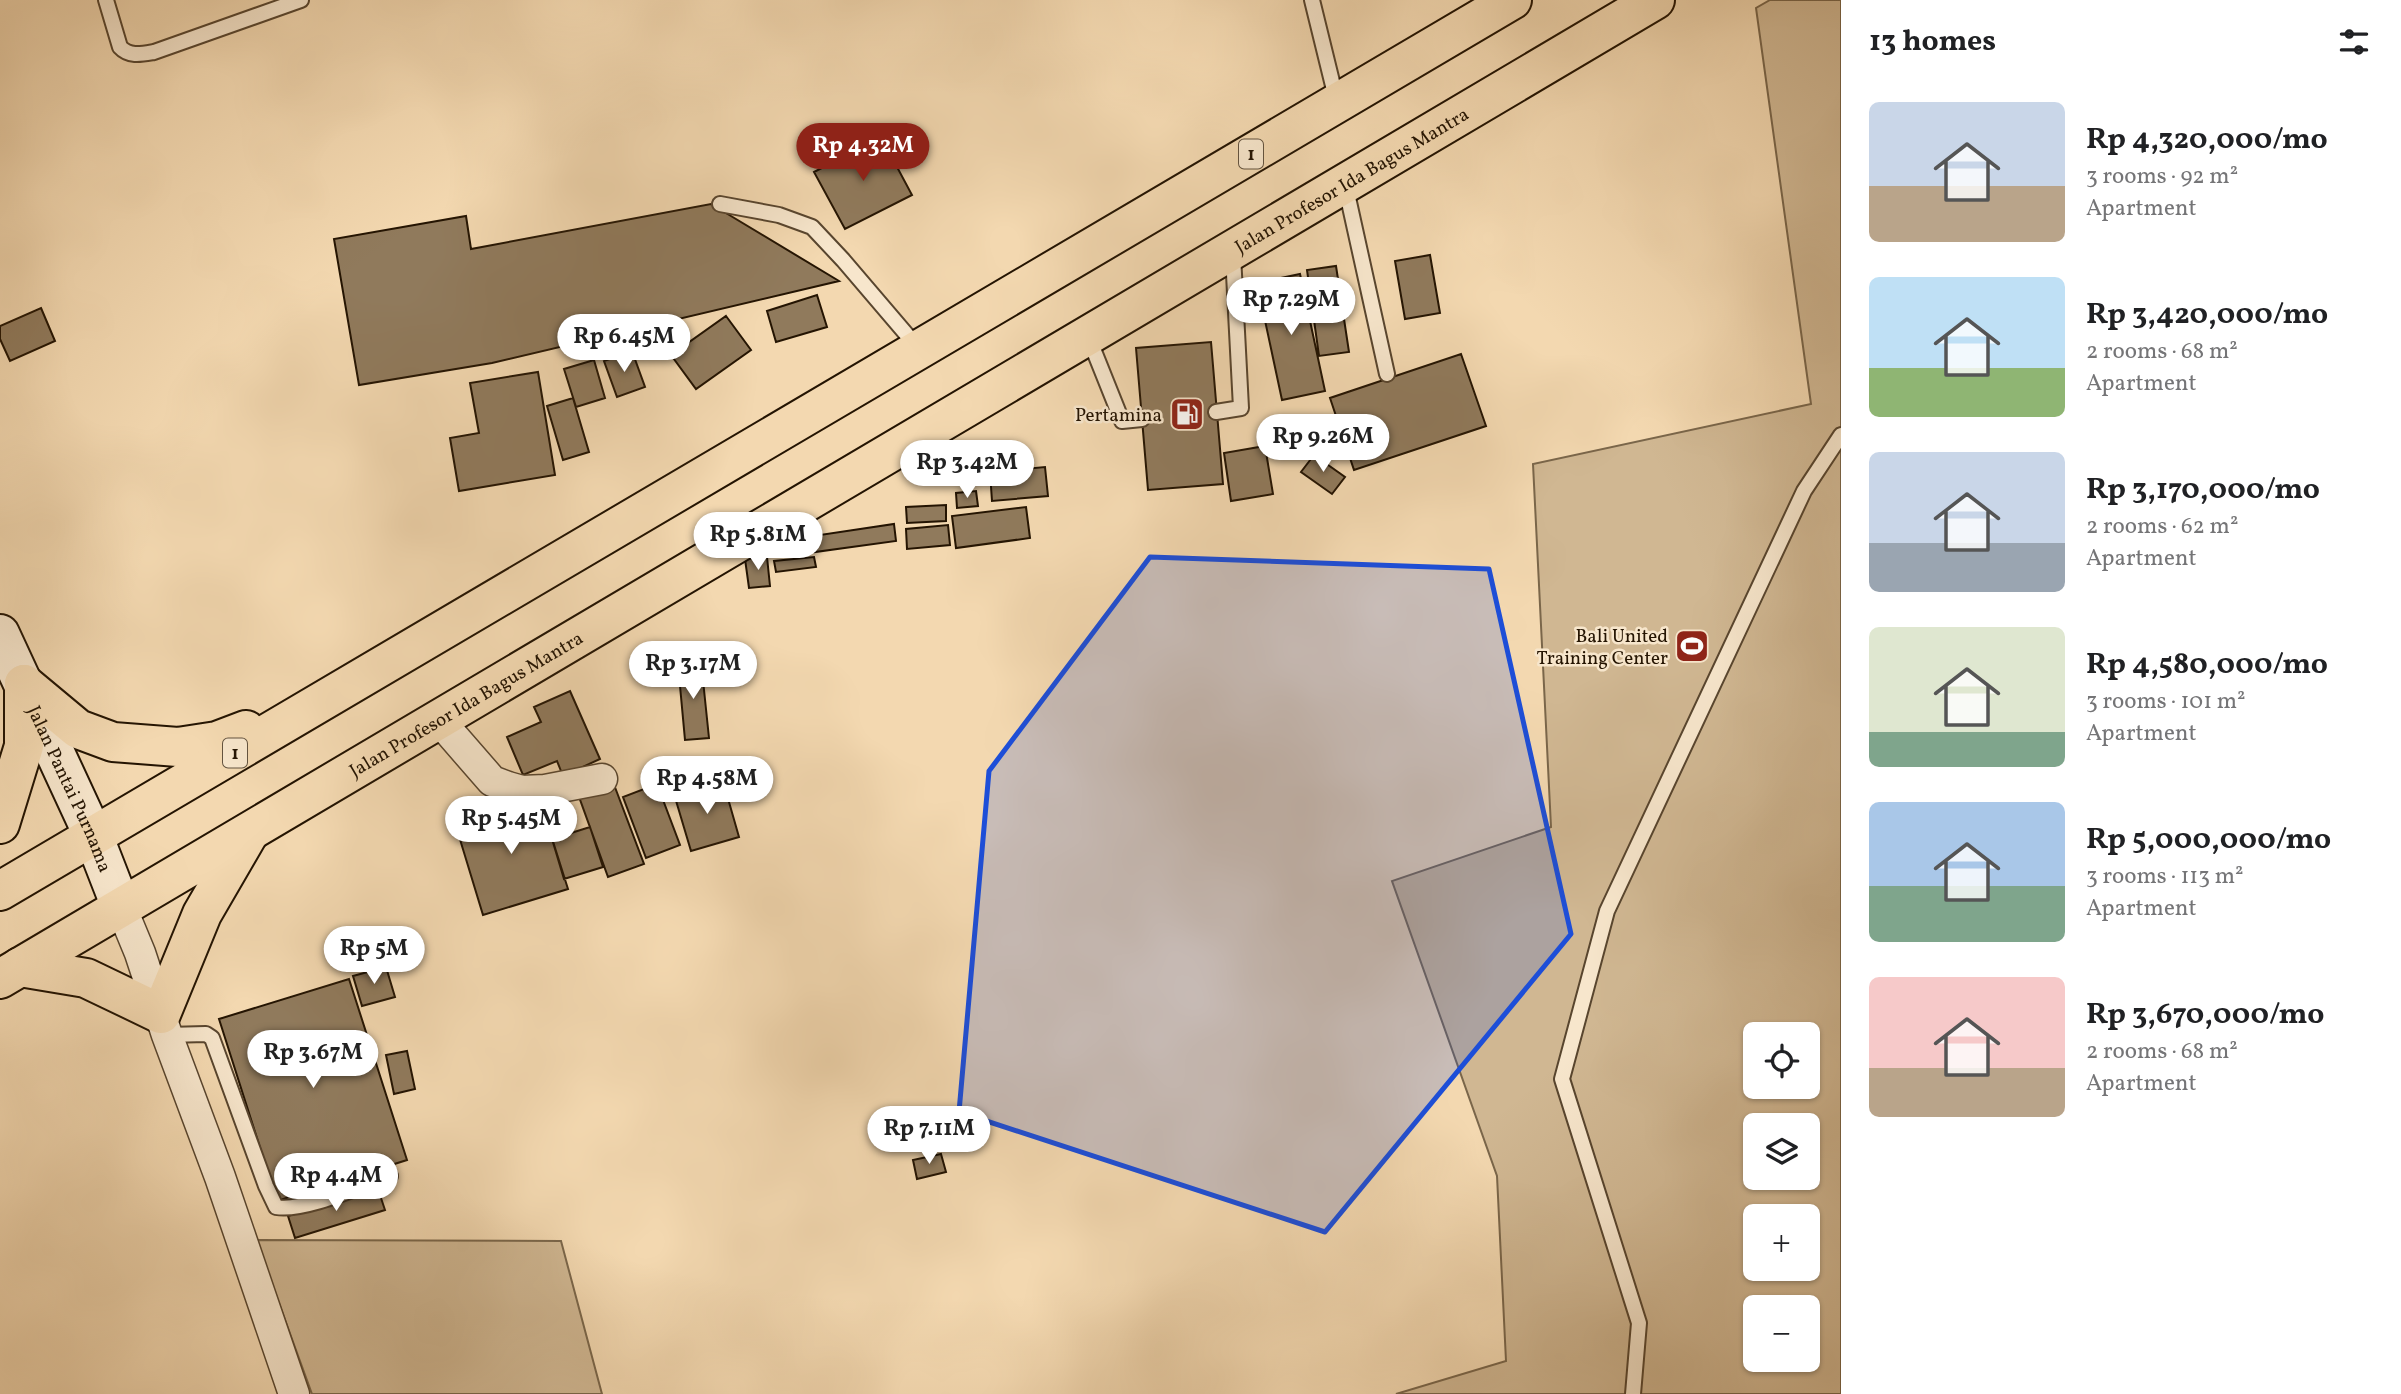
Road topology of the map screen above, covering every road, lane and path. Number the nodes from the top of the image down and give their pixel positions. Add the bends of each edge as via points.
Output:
1 (106, 0) edge
2 (300, 0) edge
3 (1312, 0) edge
4 (1512, 0) edge
5 (1655, 0) edge
6 (1338, 103) junction
7 (1345, 183) junction
8 (720, 204) dead end
9 (1233, 250) junction
10 (1088, 335) junction
11 (919, 349) junction
12 (1387, 374) dead end
13 (1216, 412) dead end
14 (1142, 419) dead end
15 (1841, 435) edge
16 (0, 634) edge
17 (24, 684) junction
18 (319, 702) junction
19 (439, 720) junction
20 (602, 779) dead end
21 (0, 824) edge
22 (250, 832) junction
23 (93, 835) junction
24 (0, 891) edge
25 (121, 907) junction
26 (10, 973) edge
27 (164, 1025) junction
28 (390, 1176) dead end
29 (294, 1394) edge
30 (1633, 1394) edge

1 - 2 lane via 120,47 140,54
3 - 6 lane
4 - 6 highway, 1
5 - 7 highway, Jalan Profesor Ida Bagus Mantra
6 - 11 highway, 1
7 - 9 highway, Jalan Profesor Ida Bagus Mantra
7 - 12 lane
8 - 11 lane via 779,215 812,227
9 - 10 highway, Jalan Profesor Ida Bagus Mantra
9 - 13 lane via 1241,408
10 - 14 lane via 1122,421
10 - 19 highway, Jalan Profesor Ida Bagus Mantra
11 - 18 highway, 1
15 - 30 lane via 1804,491 1607,911 1562,1079 1639,1323
16 - 17 street, Jalan Pantai Purnama
17 - 18 highway via 78,729 113,742 178,747 217,741
17 - 21 highway via 24,746
17 - 23 street, Jalan Pantai Purnama
18 - 23 highway, 1
19 - 20 street via 492,781 508,788 545,790
19 - 22 highway, Jalan Profesor Ida Bagus Mantra
22 - 25 highway, Jalan Profesor Ida Bagus Mantra
22 - 27 highway via 202,914
23 - 24 highway, 1
23 - 25 street, Jalan Pantai Purnama
25 - 26 highway, Jalan Profesor Ida Bagus Mantra
25 - 27 street
26 - 27 highway via 86,978
27 - 28 lane via 212,1038 276,1207 304,1205
27 - 29 street

